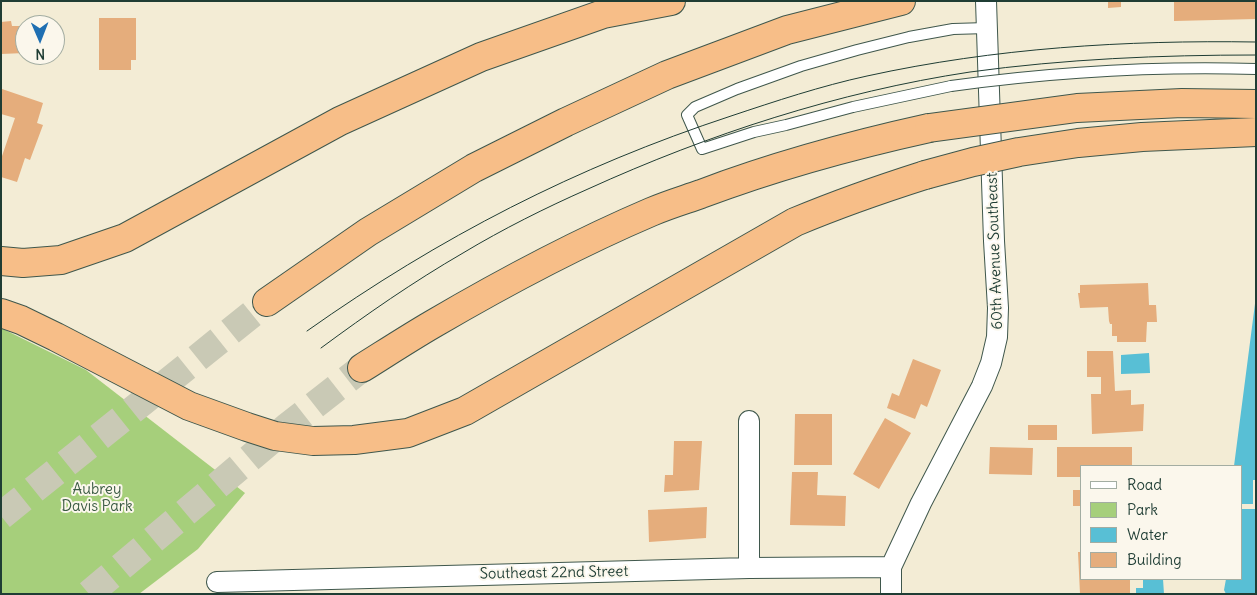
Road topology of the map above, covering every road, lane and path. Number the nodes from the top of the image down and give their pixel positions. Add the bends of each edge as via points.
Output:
1 (671, 1) edge
2 (901, 1) edge
3 (986, 1) edge
4 (987, 28) junction
5 (1256, 69) edge
6 (1256, 104) edge
7 (1256, 132) edge
8 (1, 260) edge
9 (267, 302) tunnel mouth
10 (1, 314) edge
11 (362, 368) tunnel mouth
12 (749, 421) dead end
13 (892, 567) junction
14 (749, 568) junction
15 (217, 582) dead end
16 (891, 594) edge

1 - 8 highway via 603,14 481,57 340,121 125,238 61,260 23,263
2 - 9 highway via 787,30 667,75 574,118 474,168 368,232
3 - 4 street, 60th Avenue Southeast
4 - 5 lane, bridge via 909,37 801,66 695,107 687,115 702,149 844,109 951,86 1110,70
4 - 13 street, 60th Avenue Southeast via 997,337 982,386 921,503
6 - 11 highway, bridge via 1182,103 1077,108 929,128 784,165 652,212 572,249 431,324
7 - 10 highway, bridge via 1142,137 1019,152 925,175 837,204 795,222 465,411 408,433 313,441 275,436 189,406 21,320
12 - 14 street
13 - 14 street, Southeast 22nd Street
13 - 16 street
14 - 15 street, Southeast 22nd Street

